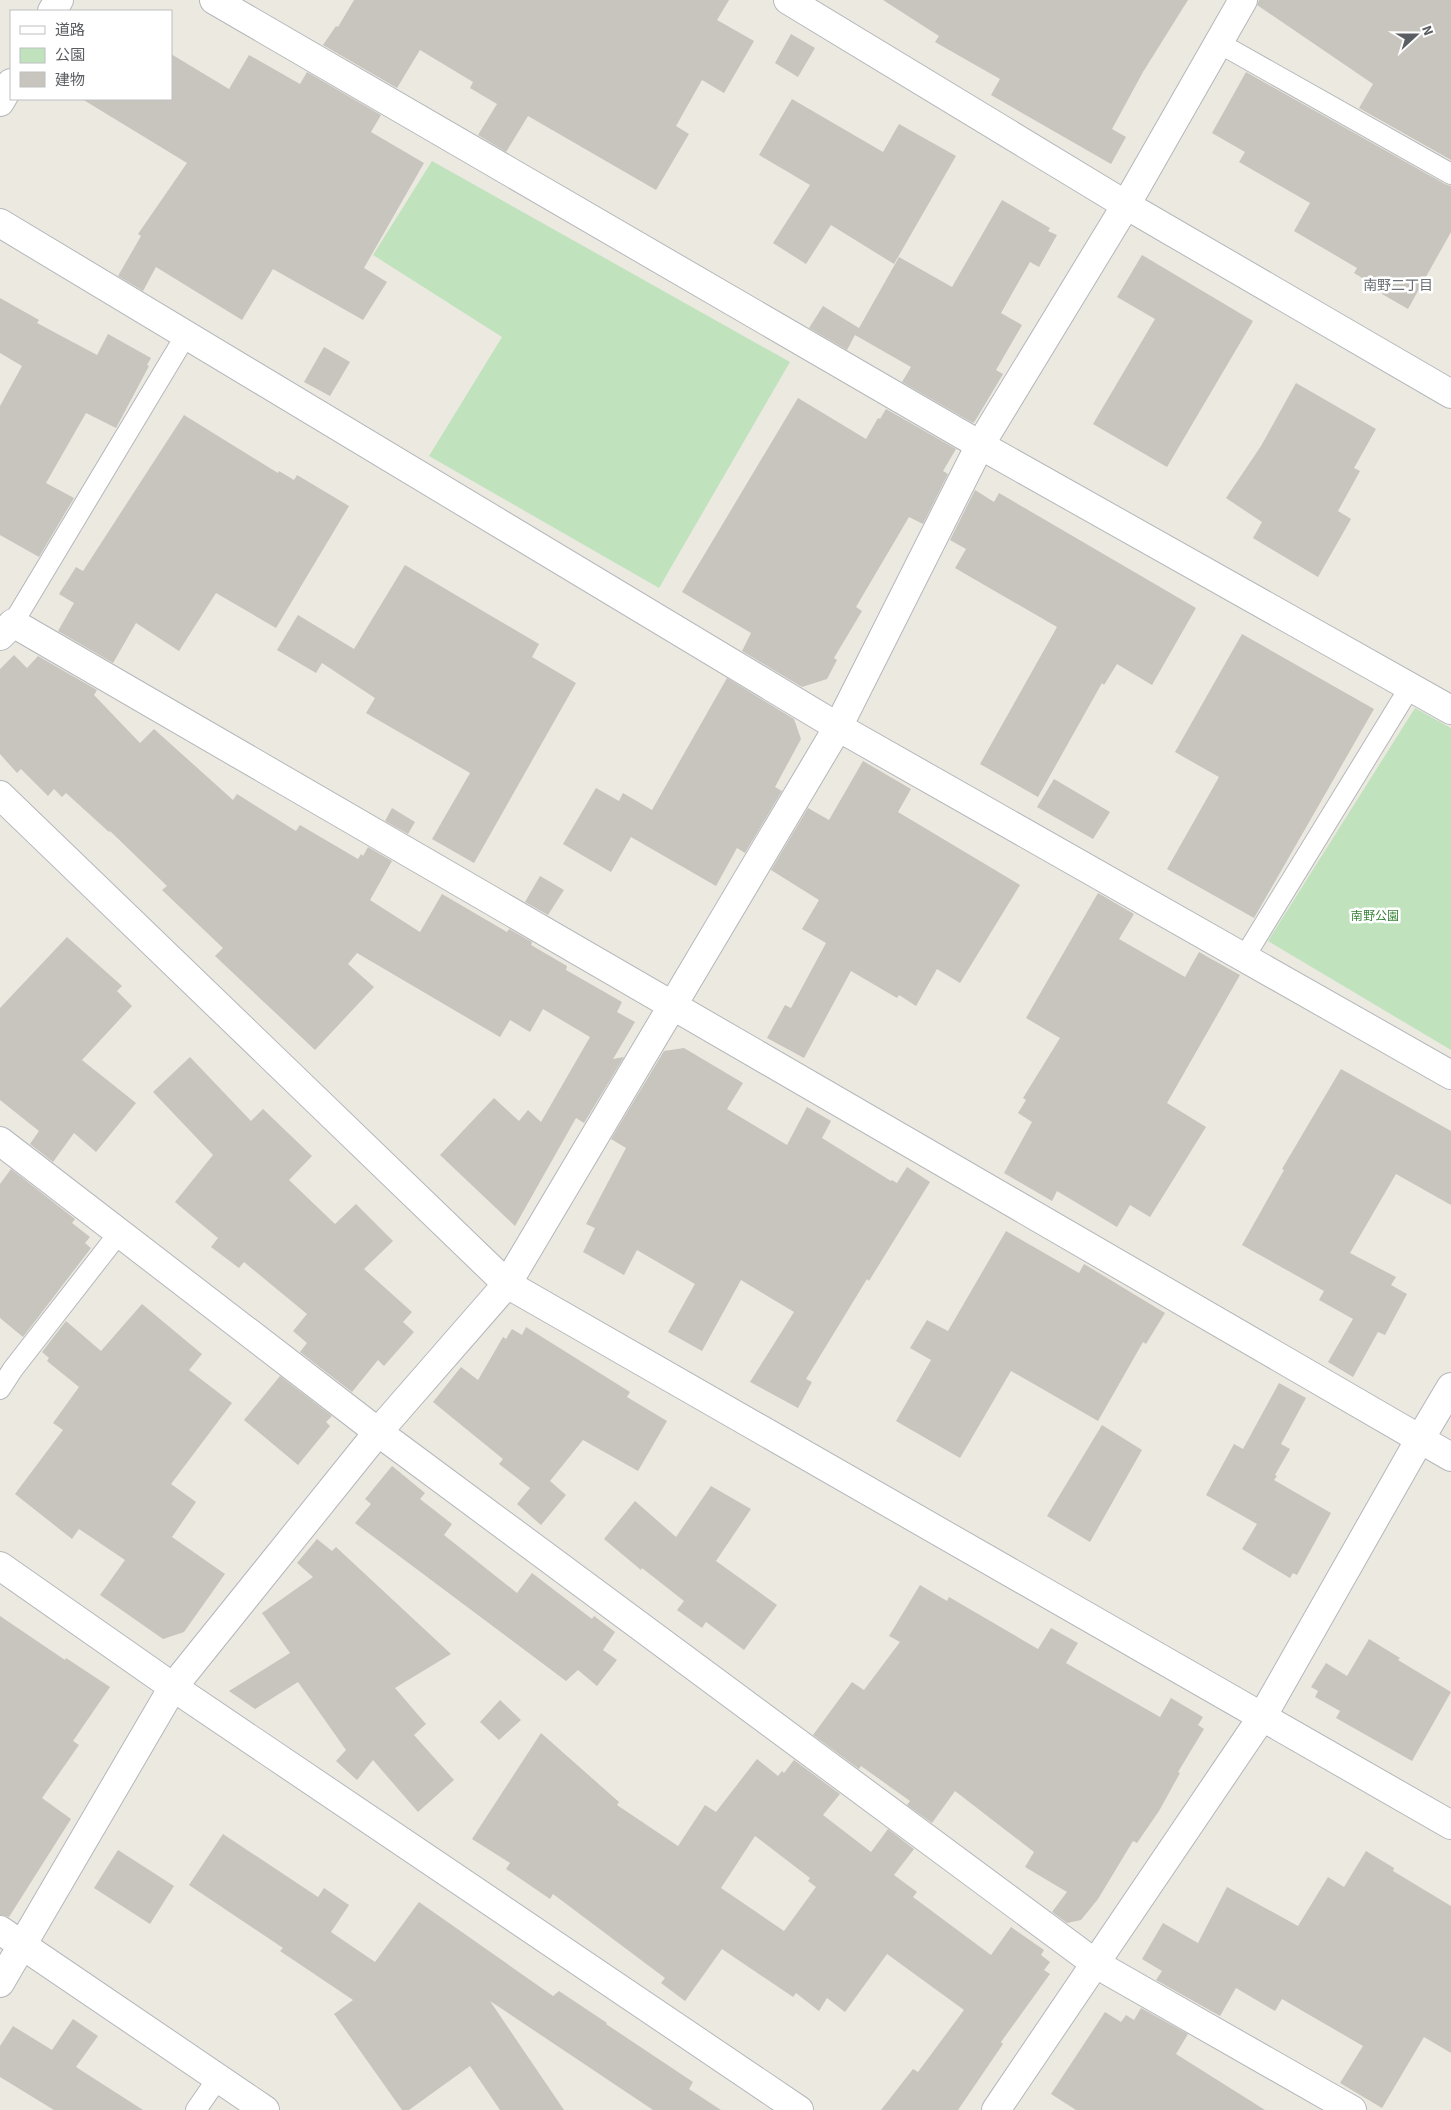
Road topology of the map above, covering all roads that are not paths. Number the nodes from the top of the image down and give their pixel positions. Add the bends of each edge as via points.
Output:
1 (214, 0) edge
2 (788, 0) edge
3 (1243, 0) edge
4 (1218, 43) junction
5 (10, 84) edge
6 (0, 102) edge
7 (1451, 174) edge
8 (1126, 205) junction
9 (0, 223) edge
10 (186, 335) junction
11 (1451, 394) edge
12 (980, 445) junction
13 (7, 630) edge
14 (1410, 687) junction
15 (1451, 710) edge
16 (838, 728) junction
17 (0, 795) edge
18 (1245, 956) junction
19 (674, 1006) junction
20 (1451, 1075) edge
21 (0, 1141) edge
22 (119, 1233) junction
23 (507, 1284) junction
24 (7, 1364) edge
25 (1451, 1388) edge
26 (0, 1389) edge
27 (378, 1432) junction
28 (1420, 1439) junction
29 (1451, 1457) edge
30 (0, 1566) edge
31 (173, 1686) junction
32 (1262, 1717) junction
33 (1451, 1825) edge
34 (11, 1937) edge
35 (1096, 1964) junction
36 (0, 1983) edge
37 (218, 2078) junction
38 (196, 2110) edge
39 (265, 2110) edge
40 (799, 2110) edge
41 (996, 2110) edge
42 (1352, 2110) edge

1 - 12 street
2 - 8 street
3 - 4 street
4 - 7 lane
4 - 8 street
5 - 6 street
8 - 11 street
8 - 12 street
9 - 10 street
10 - 13 lane
10 - 16 street
12 - 14 street
12 - 16 street
13 - 19 street
14 - 15 street
14 - 18 lane
16 - 18 street
16 - 19 street
17 - 23 street
18 - 20 street
19 - 23 street
19 - 28 street
21 - 22 street
22 - 24 lane
22 - 27 street
23 - 27 street
23 - 32 street
24 - 26 lane
25 - 28 street
27 - 31 street
27 - 35 street
28 - 29 street
28 - 32 street
30 - 31 street
31 - 34 street
31 - 40 street
32 - 33 street
32 - 35 street
34 - 36 street
34 - 37 street
35 - 41 street
35 - 42 street
37 - 38 lane
37 - 39 street

